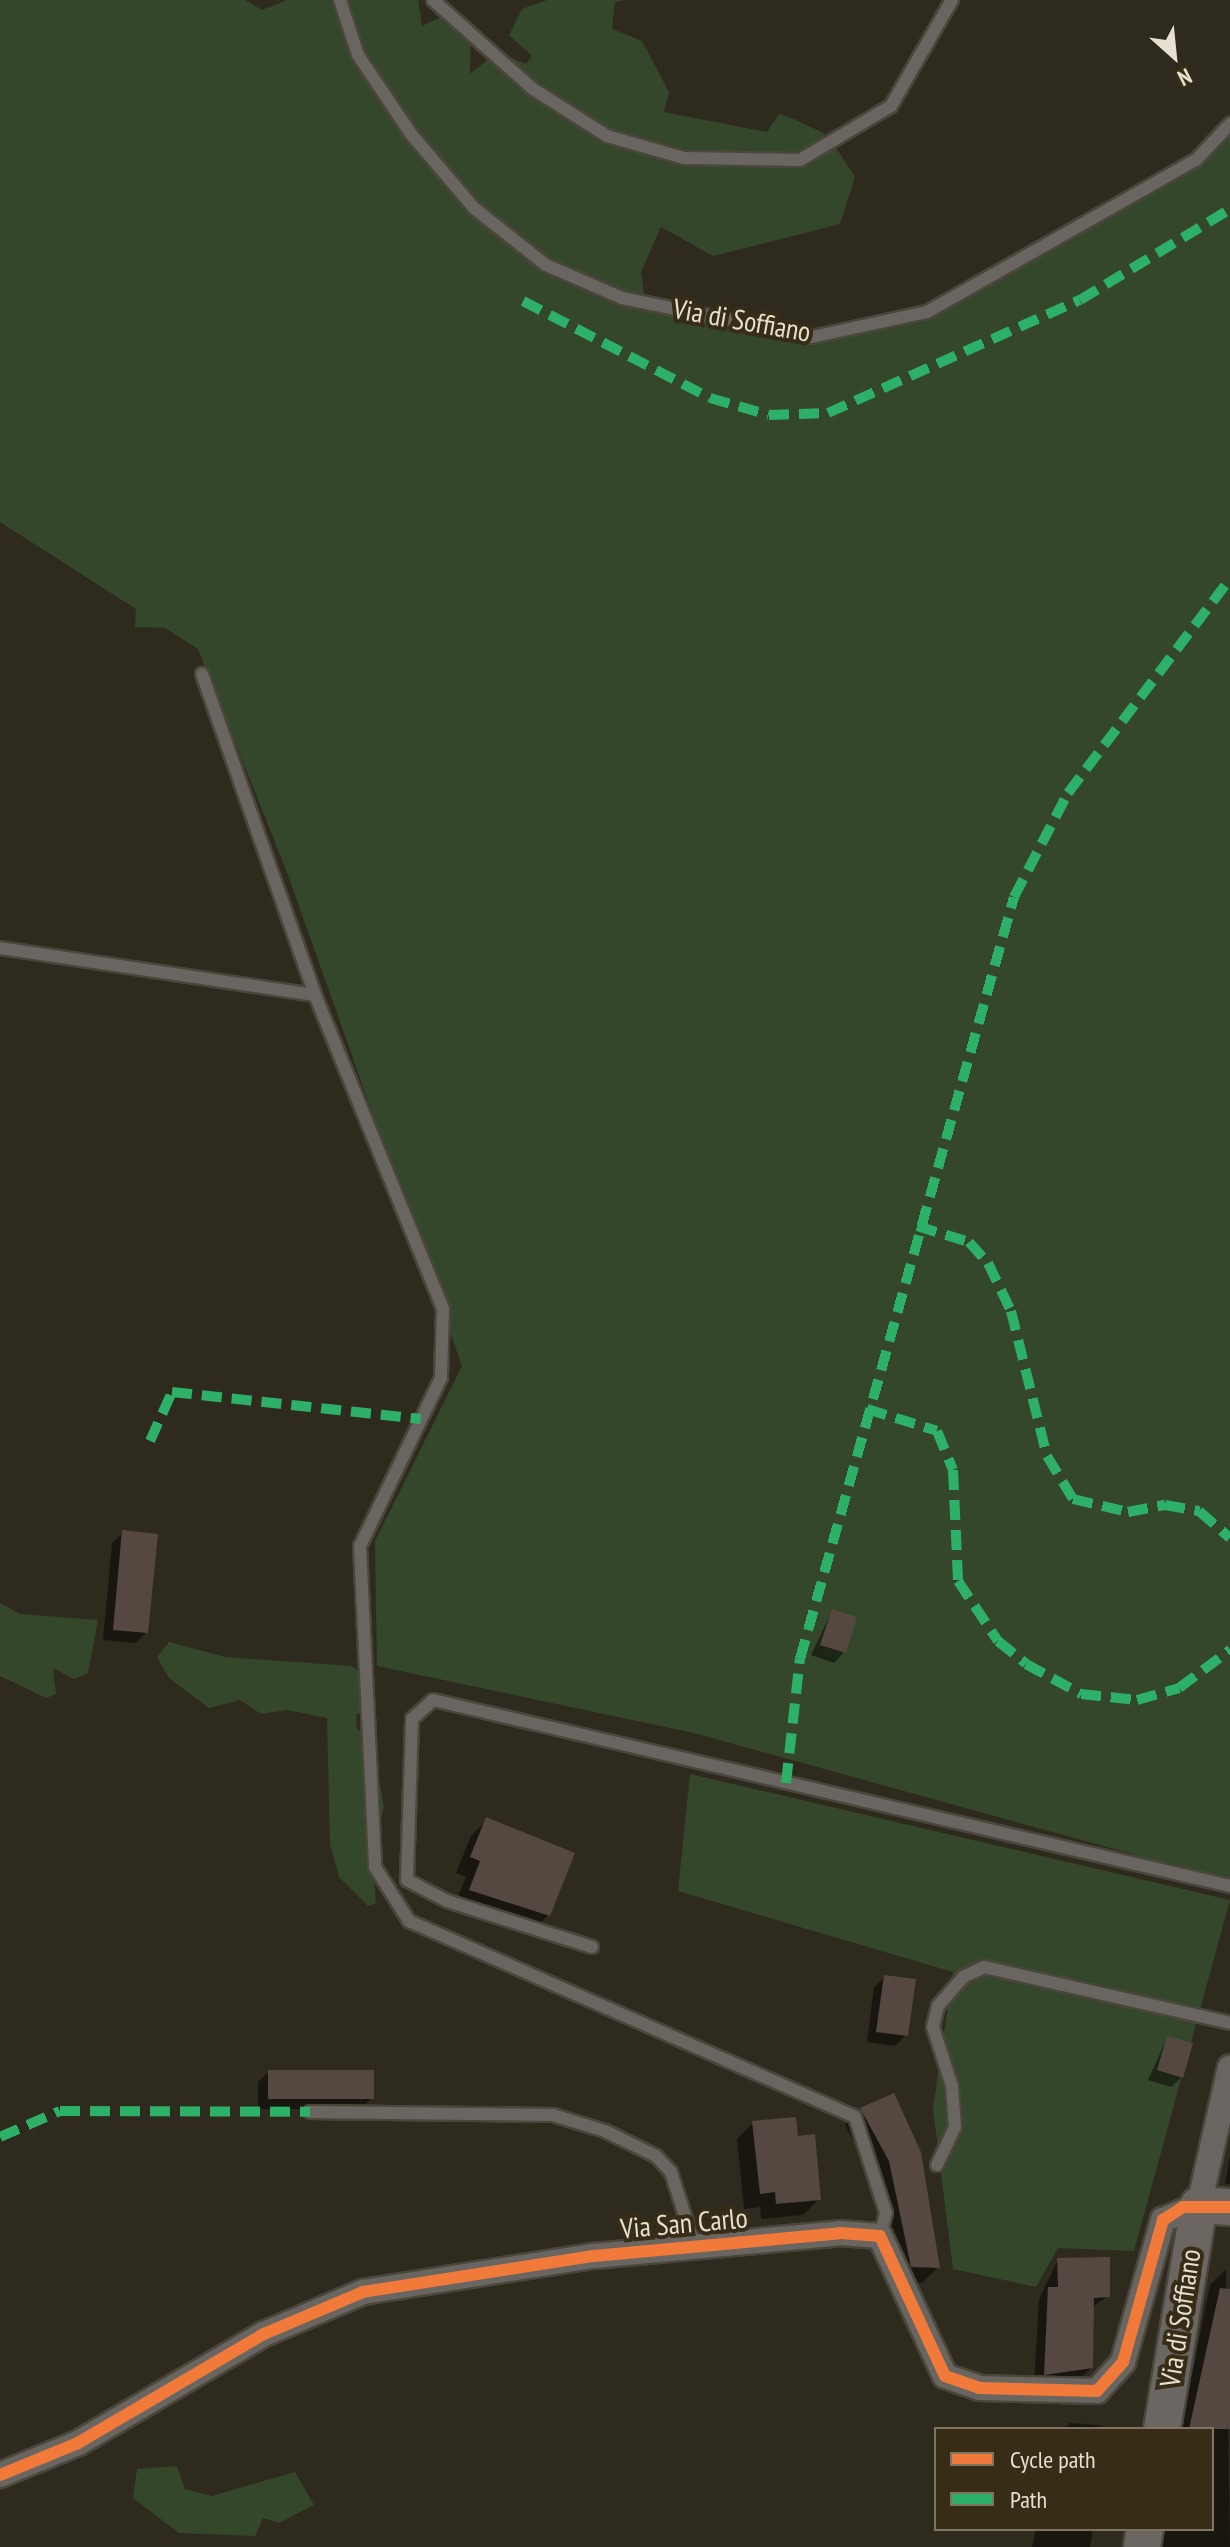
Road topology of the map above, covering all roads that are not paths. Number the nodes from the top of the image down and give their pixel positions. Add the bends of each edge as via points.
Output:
1 (340, 0) edge
2 (433, 0) edge
3 (952, 0) edge
4 (1230, 124) edge
5 (202, 674) dead end
6 (0, 948) edge
7 (315, 995) junction
8 (1230, 1886) edge
9 (592, 1947) dead end
10 (1230, 2023) edge
11 (1230, 2067) edge
12 (310, 2112) dead end
13 (937, 2165) dead end
14 (1214, 2206) edge
15 (880, 2236) junction
16 (695, 2247) junction
17 (1162, 2427) edge
18 (0, 2475) edge

1 - 4 lane, Via di Soffiano via 358,55 411,134 474,208 546,265 622,298 812,337 927,312 1196,160
2 - 3 lane via 533,89 607,136 684,158 800,160 891,106
5 - 7 lane
6 - 7 lane
7 - 15 lane via 443,1309 441,1378 360,1546 375,1867 409,1921 855,2117 886,2213
8 - 9 lane via 433,1700 412,1719 407,1880
10 - 13 lane via 984,1967 963,1977 938,2006 933,2027 952,2086 955,2127
11 - 14 street, Via di Soffiano
12 - 16 lane via 553,2115 605,2131 656,2156 671,2172
14 - 15 street via 1171,2211 1163,2220 1123,2362 1110,2381 1073,2394 979,2388 945,2376
14 - 17 street, Via di Soffiano
15 - 16 street, Via San Carlo
16 - 18 street, Via San Carlo via 416,2280 341,2298 78,2443

